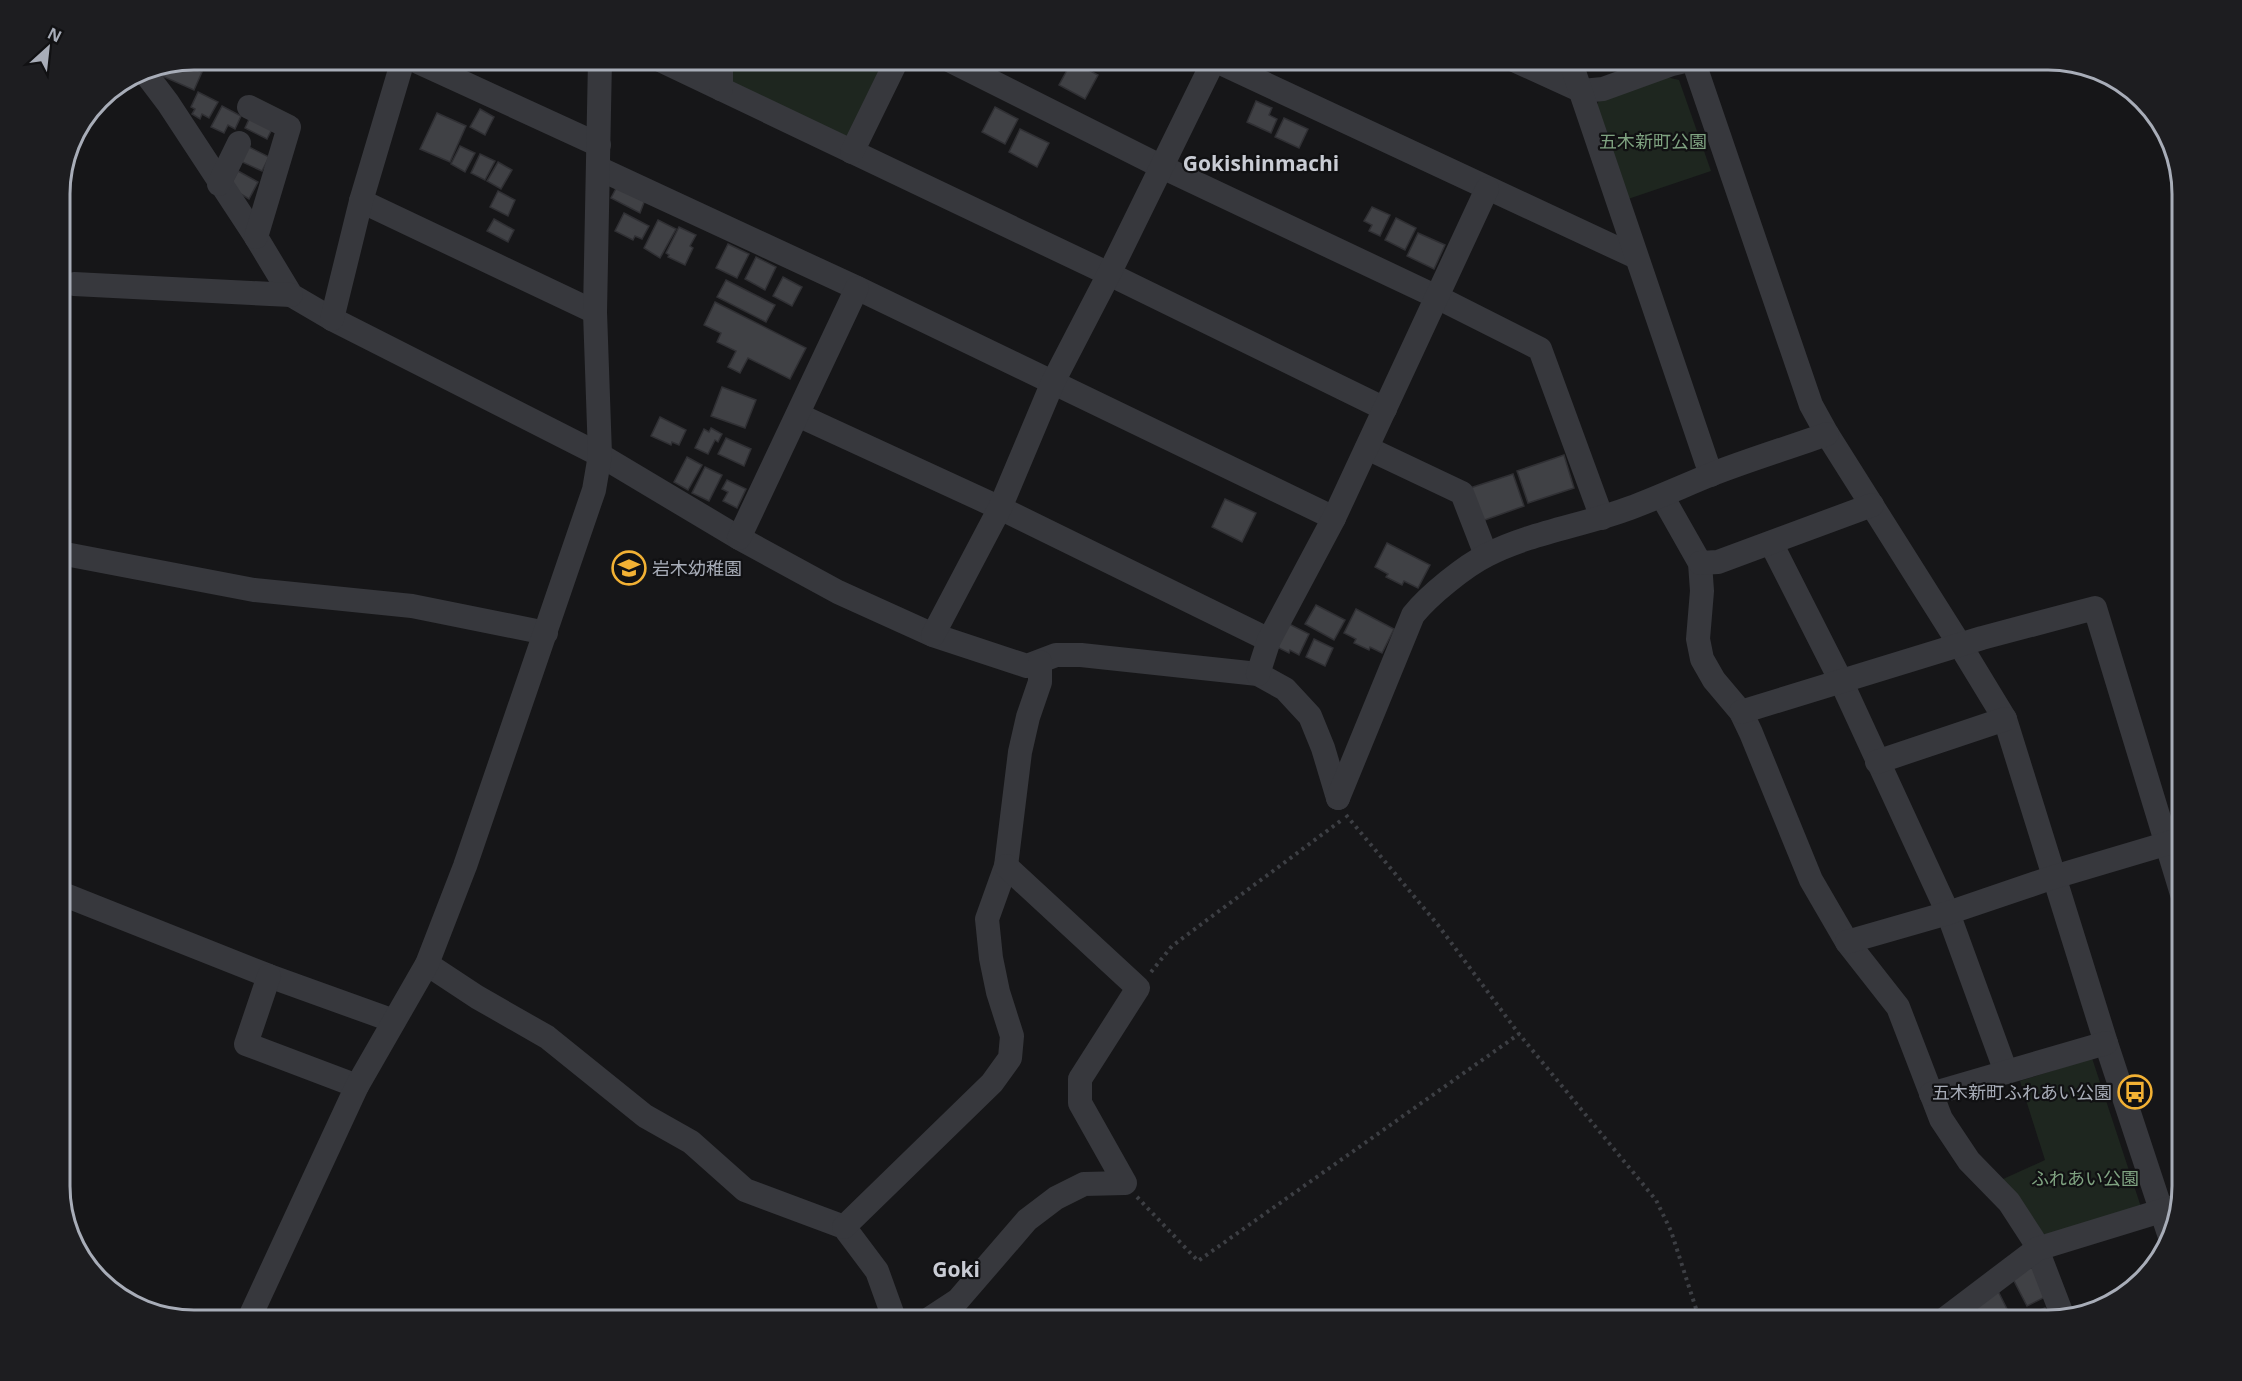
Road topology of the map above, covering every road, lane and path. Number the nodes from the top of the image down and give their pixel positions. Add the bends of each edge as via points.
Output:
1 (400, 71) edge
2 (435, 71) edge
3 (600, 71) edge
4 (683, 71) edge
5 (721, 71) edge
6 (892, 71) edge
7 (971, 71) edge
8 (1209, 71) edge
9 (1237, 71) edge
10 (1537, 71) edge
11 (1574, 71) edge
12 (1653, 71) edge
13 (1695, 71) edge
14 (150, 79) edge
15 (721, 89) junction
16 (1582, 92) junction
17 (249, 107) dead end
18 (239, 143) dead end
19 (852, 152) junction
20 (598, 157) junction
21 (1162, 167) junction
22 (219, 184) junction
23 (1487, 189) junction
24 (362, 201) junction
25 (256, 237) junction
26 (1636, 257) junction
27 (1109, 274) junction
28 (74, 284) dead end
29 (857, 288) junction
30 (291, 295) junction
31 (1437, 297) junction
32 (595, 312) junction
33 (332, 319) junction
34 (1053, 382) junction
35 (1385, 409) junction
36 (798, 415) junction
37 (1827, 434) junction
38 (1367, 448) junction
39 (600, 455) junction
40 (1711, 475) junction
41 (1662, 496) junction
42 (1872, 505) junction
43 (999, 508) junction
44 (1334, 518) junction
45 (1602, 518) junction
46 (739, 538) junction
47 (1772, 543) junction
48 (71, 555) edge
49 (1486, 555) junction
50 (1700, 563) junction
51 (546, 633) junction
52 (933, 635) junction
53 (1269, 640) junction
54 (1960, 645) junction
55 (1040, 662) junction
56 (1258, 674) junction
57 (1841, 681) junction
58 (1741, 712) junction
59 (2005, 719) junction
60 (1877, 762) junction
61 (1342, 807) junction
62 (2172, 835) edge
63 (2172, 843) edge
64 (1006, 866) junction
65 (2054, 877) junction
66 (71, 897) edge
67 (1948, 913) junction
68 (1847, 942) junction
69 (427, 964) junction
70 (269, 976) junction
71 (1138, 988) junction
72 (394, 1021) junction
73 (1519, 1034) junction
74 (2106, 1042) junction
75 (2007, 1072) junction
76 (357, 1086) junction
77 (1931, 1094) junction
78 (1125, 1183) junction
79 (2169, 1208) edge
80 (844, 1227) junction
81 (2037, 1249) junction
82 (2060, 1309) edge
83 (253, 1310) edge
84 (891, 1310) edge
85 (943, 1310) edge
86 (1696, 1310) edge
87 (1960, 1310) edge

1 - 24 street
2 - 20 street
3 - 20 street
4 - 15 street
5 - 15 street
6 - 19 street
7 - 21 street
8 - 21 street
9 - 23 street
10 - 16 street
11 - 16 street
12 - 16 street via 1603,89
13 - 37 street via 1811,405
14 - 22 street
15 - 19 street
16 - 26 street
17 - 25 street via 290,127
18 - 22 street
19 - 27 street
20 - 29 street
20 - 32 street
21 - 27 street
21 - 31 street
22 - 25 street
23 - 26 street
23 - 31 street
24 - 32 street
24 - 33 street
25 - 30 street
26 - 40 street
27 - 34 street
27 - 35 street
28 - 30 street
29 - 34 street
29 - 36 street
30 - 33 street
31 - 35 street
31 - 45 street via 1540,349
32 - 39 street
33 - 39 street
34 - 43 street
34 - 44 street
35 - 38 street
36 - 43 street
36 - 46 street
37 - 40 street
37 - 42 street
38 - 44 street
38 - 49 street via 1462,493
39 - 46 street
39 - 51 street via 594,490
40 - 41 street
41 - 45 street
41 - 50 street
42 - 47 street
42 - 54 street
43 - 52 street
43 - 53 street
44 - 53 street
45 - 49 street
46 - 52 street via 837,592
47 - 50 street via 1718,562
47 - 57 street
48 - 51 street via 254,590 412,606
49 - 61 street via 1425,600 1413,615
50 - 58 street via 1698,639 1702,659
51 - 69 street
52 - 55 street via 1027,666
53 - 56 street
54 - 57 street
54 - 59 street
54 - 62 street via 2095,608
55 - 56 street via 1056,655 1081,655
55 - 64 street via 1040,682 1020,752
56 - 61 street via 1285,689 1310,716
57 - 58 street
57 - 60 street
58 - 68 street via 1811,880
59 - 60 street
59 - 65 street
60 - 67 street
61 - 71 path via 1172,946
61 - 73 path via 1438,925
63 - 65 street
64 - 71 street
64 - 80 street via 987,919 998,993 1012,1036 1010,1058 992,1083
65 - 67 street
65 - 74 street
66 - 70 street
67 - 68 street
67 - 75 street
68 - 77 street via 1898,1007
69 - 72 street
69 - 80 street via 547,1037 645,1116 691,1142 745,1190
70 - 72 street
70 - 76 street via 246,1044
71 - 78 street via 1080,1079 1080,1103
72 - 76 street
73 - 78 path via 1198,1261
73 - 86 path via 1656,1200 1671,1231
74 - 75 street
74 - 79 street
75 - 77 street
76 - 83 street
77 - 81 street via 1941,1119 1969,1161 2009,1202
78 - 85 street via 1084,1184 1056,1198 1027,1220 958,1300
79 - 81 street
80 - 84 street via 877,1271
81 - 82 street
81 - 87 street

